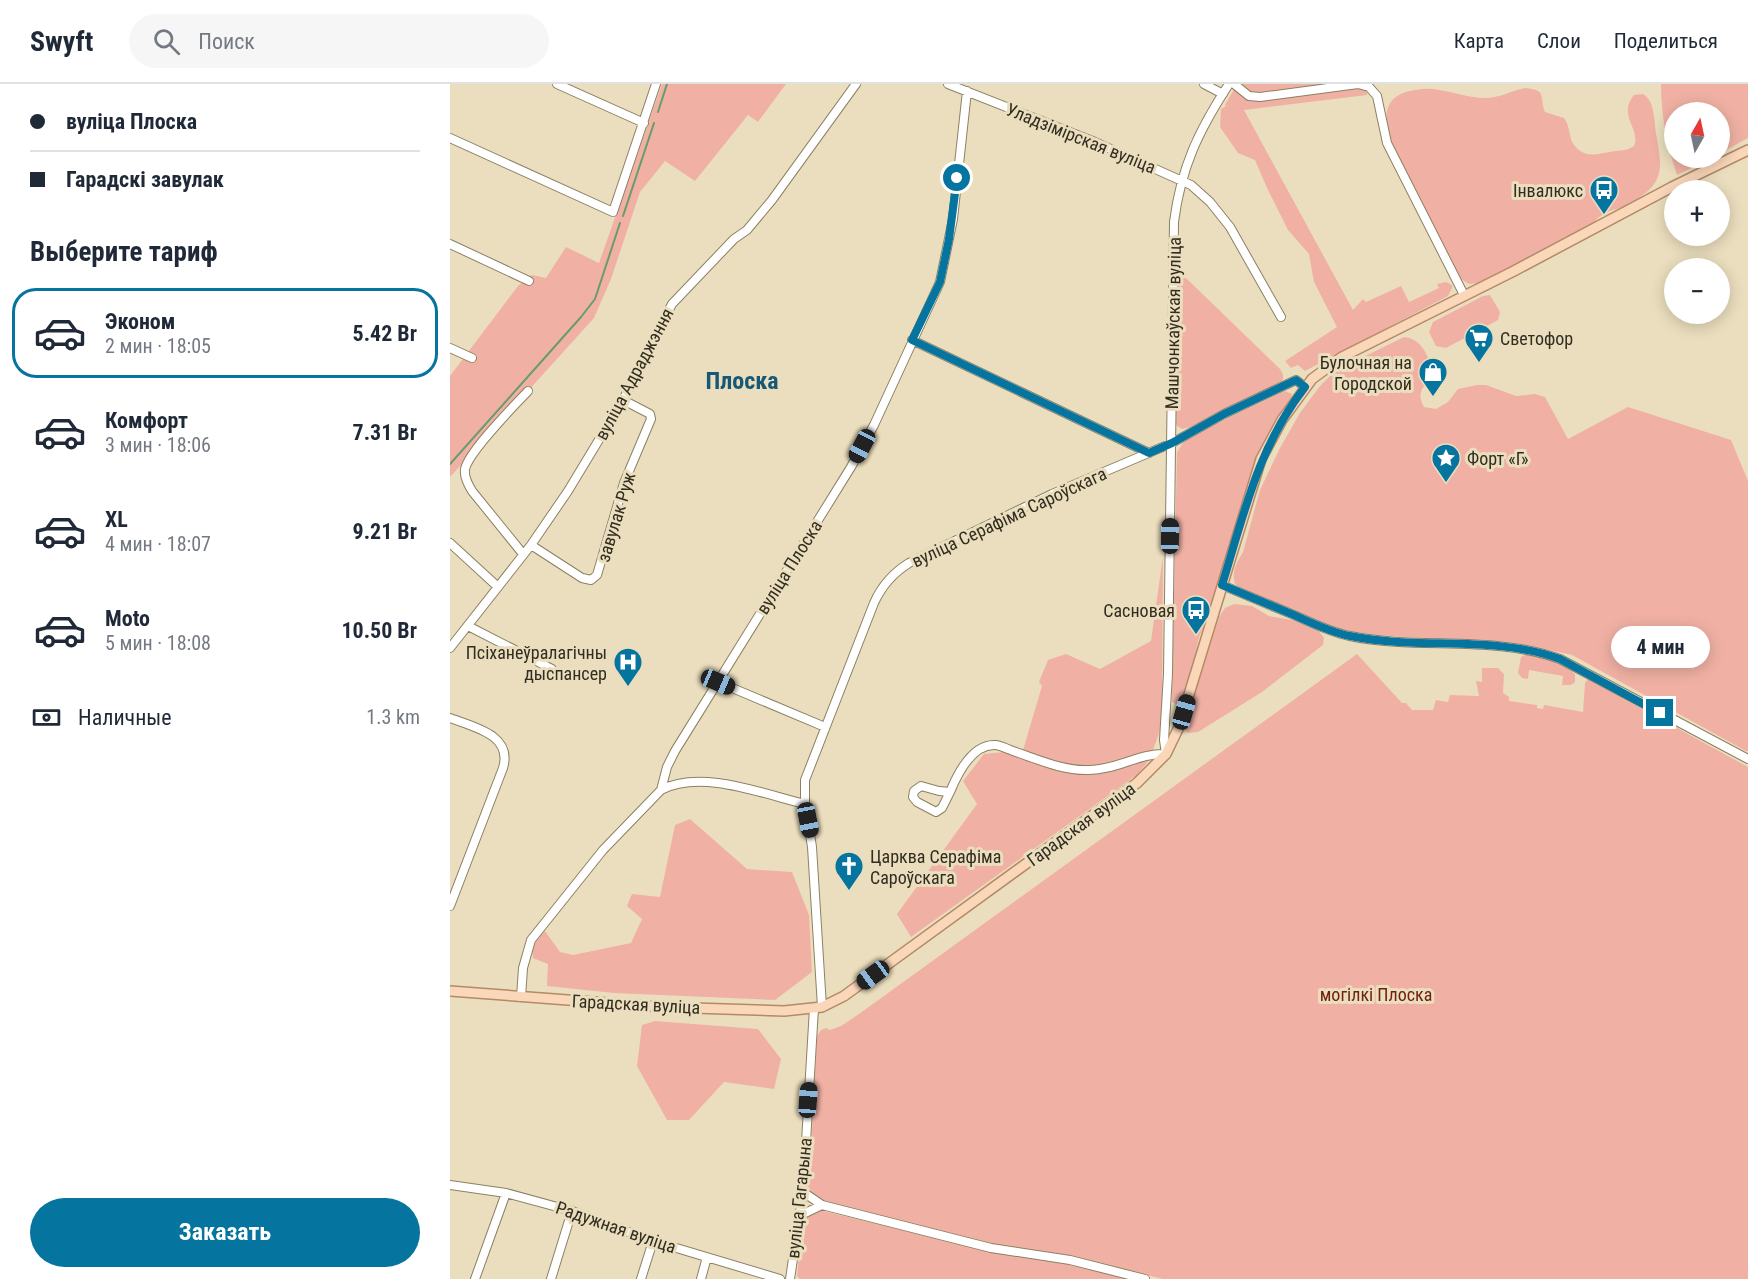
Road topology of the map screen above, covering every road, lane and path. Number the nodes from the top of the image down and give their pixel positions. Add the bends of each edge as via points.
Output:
1 (557, 84) edge
2 (656, 84) edge
3 (856, 84) edge
4 (948, 84) edge
5 (1204, 84) edge
6 (1229, 84) edge
7 (1234, 84) edge
8 (1358, 84) edge
9 (967, 91) junction
10 (1223, 94) junction
11 (644, 123) junction
12 (450, 138) edge
13 (1748, 150) edge
14 (1181, 179) junction
15 (450, 244) edge
16 (529, 281) dead end
17 (1464, 295) junction
18 (1281, 317) dead end
19 (912, 340) junction
20 (450, 348) edge
21 (471, 358) dead end
22 (1305, 387) junction
23 (528, 391) dead end
24 (623, 400) junction
25 (1172, 443) junction
26 (1149, 453) junction
27 (450, 543) edge
28 (531, 544) junction
29 (523, 554) junction
30 (1222, 585) junction
31 (498, 587) junction
32 (468, 626) junction
33 (450, 648) edge
34 (552, 669) dead end
35 (718, 682) junction
36 (450, 718) edge
37 (825, 727) junction
38 (1166, 754) junction
39 (1748, 759) edge
40 (661, 790) junction
41 (950, 792) junction
42 (805, 804) junction
43 (450, 906) edge
44 (450, 991) edge
45 (521, 998) junction
46 (818, 1008) junction
47 (450, 1185) edge
48 (803, 1192) junction
49 (506, 1193) junction
50 (822, 1205) junction
51 (572, 1211) junction
52 (799, 1216) junction
53 (653, 1241) junction
54 (707, 1257) junction
55 (475, 1279) edge
56 (551, 1279) edge
57 (641, 1279) edge
58 (701, 1279) edge
59 (780, 1279) edge
60 (790, 1279) edge
61 (1145, 1279) edge

1 - 11 street
2 - 11 street
3 - 24 street, вуліца Адраджэння via 754,222 672,304
4 - 9 street, Уладзімірская вуліца
5 - 10 street
6 - 10 street, Машчонкаўская вуліца
7 - 8 street via 1249,96 1260,97
8 - 17 street via 1369,87 1377,96 1387,143
9 - 14 street, Уладзімірская вуліца
9 - 19 street, вуліца Плоска via 946,259 935,293
10 - 14 street, Машчонкаўская вуліца via 1196,141
11 - 12 street via 613,212
13 - 17 main road, Гарадская вуліца
14 - 18 street, Уладзімірская вуліца via 1221,213
14 - 25 street, Машчонкаўская вуліца via 1174,231
15 - 16 street
17 - 22 main road, Гарадская вуліца via 1342,357
19 - 26 street
19 - 35 street, вуліца Плоска via 851,467
20 - 21 street
22 - 25 street, вуліца Серафіма Сароўскага via 1296,380
22 - 30 main road, Гарадская вуліца via 1261,459
23 - 29 street via 472,455 465,471 472,491
24 - 28 street, вуліца Адраджэння
24 - 28 street, завулак Руж via 650,414 651,419 624,483 597,575 588,580 582,578
25 - 26 street, вуліца Серафіма Сароўскага
25 - 38 street, Машчонкаўская вуліца
26 - 37 street, вуліца Серафіма Сароўскага via 1042,499 895,573 878,594
27 - 31 street
28 - 29 street, вуліца Адраджэння
29 - 31 street, вуліца Адраджэння
30 - 38 main road, Гарадская вуліца via 1184,712
30 - 39 street via 1349,636 1544,653
31 - 32 street, вуліца Адраджэння
32 - 33 street, вуліца Адраджэння
32 - 34 street
35 - 37 street
35 - 40 street, вуліца Плоска via 675,751
36 - 43 street via 491,735 506,755
37 - 42 street, вуліца Серафіма Сароўскага via 805,780
38 - 41 street via 1086,770 994,745 978,751 966,762
38 - 46 main road, Гарадская вуліца via 1137,783 844,996
40 - 42 street via 678,783 708,781
40 - 45 street, вуліца Плоска via 603,850 536,933 525,958
41 - 41 street via 936,812 913,797 921,786
42 - 46 street, вуліца Серафіма Сароўскага via 812,847
44 - 45 main road, Гарадская вуліца
45 - 46 main road, Гарадская вуліца via 661,1007 784,1011
46 - 48 street, вуліца Гагарына
47 - 49 street, Радужная вуліца
48 - 50 street
48 - 52 street, вуліца Гагарына
49 - 51 street, Радужная вуліца
49 - 55 street
50 - 52 street
50 - 61 street via 991,1248 1070,1260
51 - 53 street, Радужная вуліца
51 - 56 street
52 - 60 street, вуліца Гагарына
53 - 54 street, Радужная вуліца
53 - 57 street
54 - 58 street
54 - 59 street, Радужная вуліца

